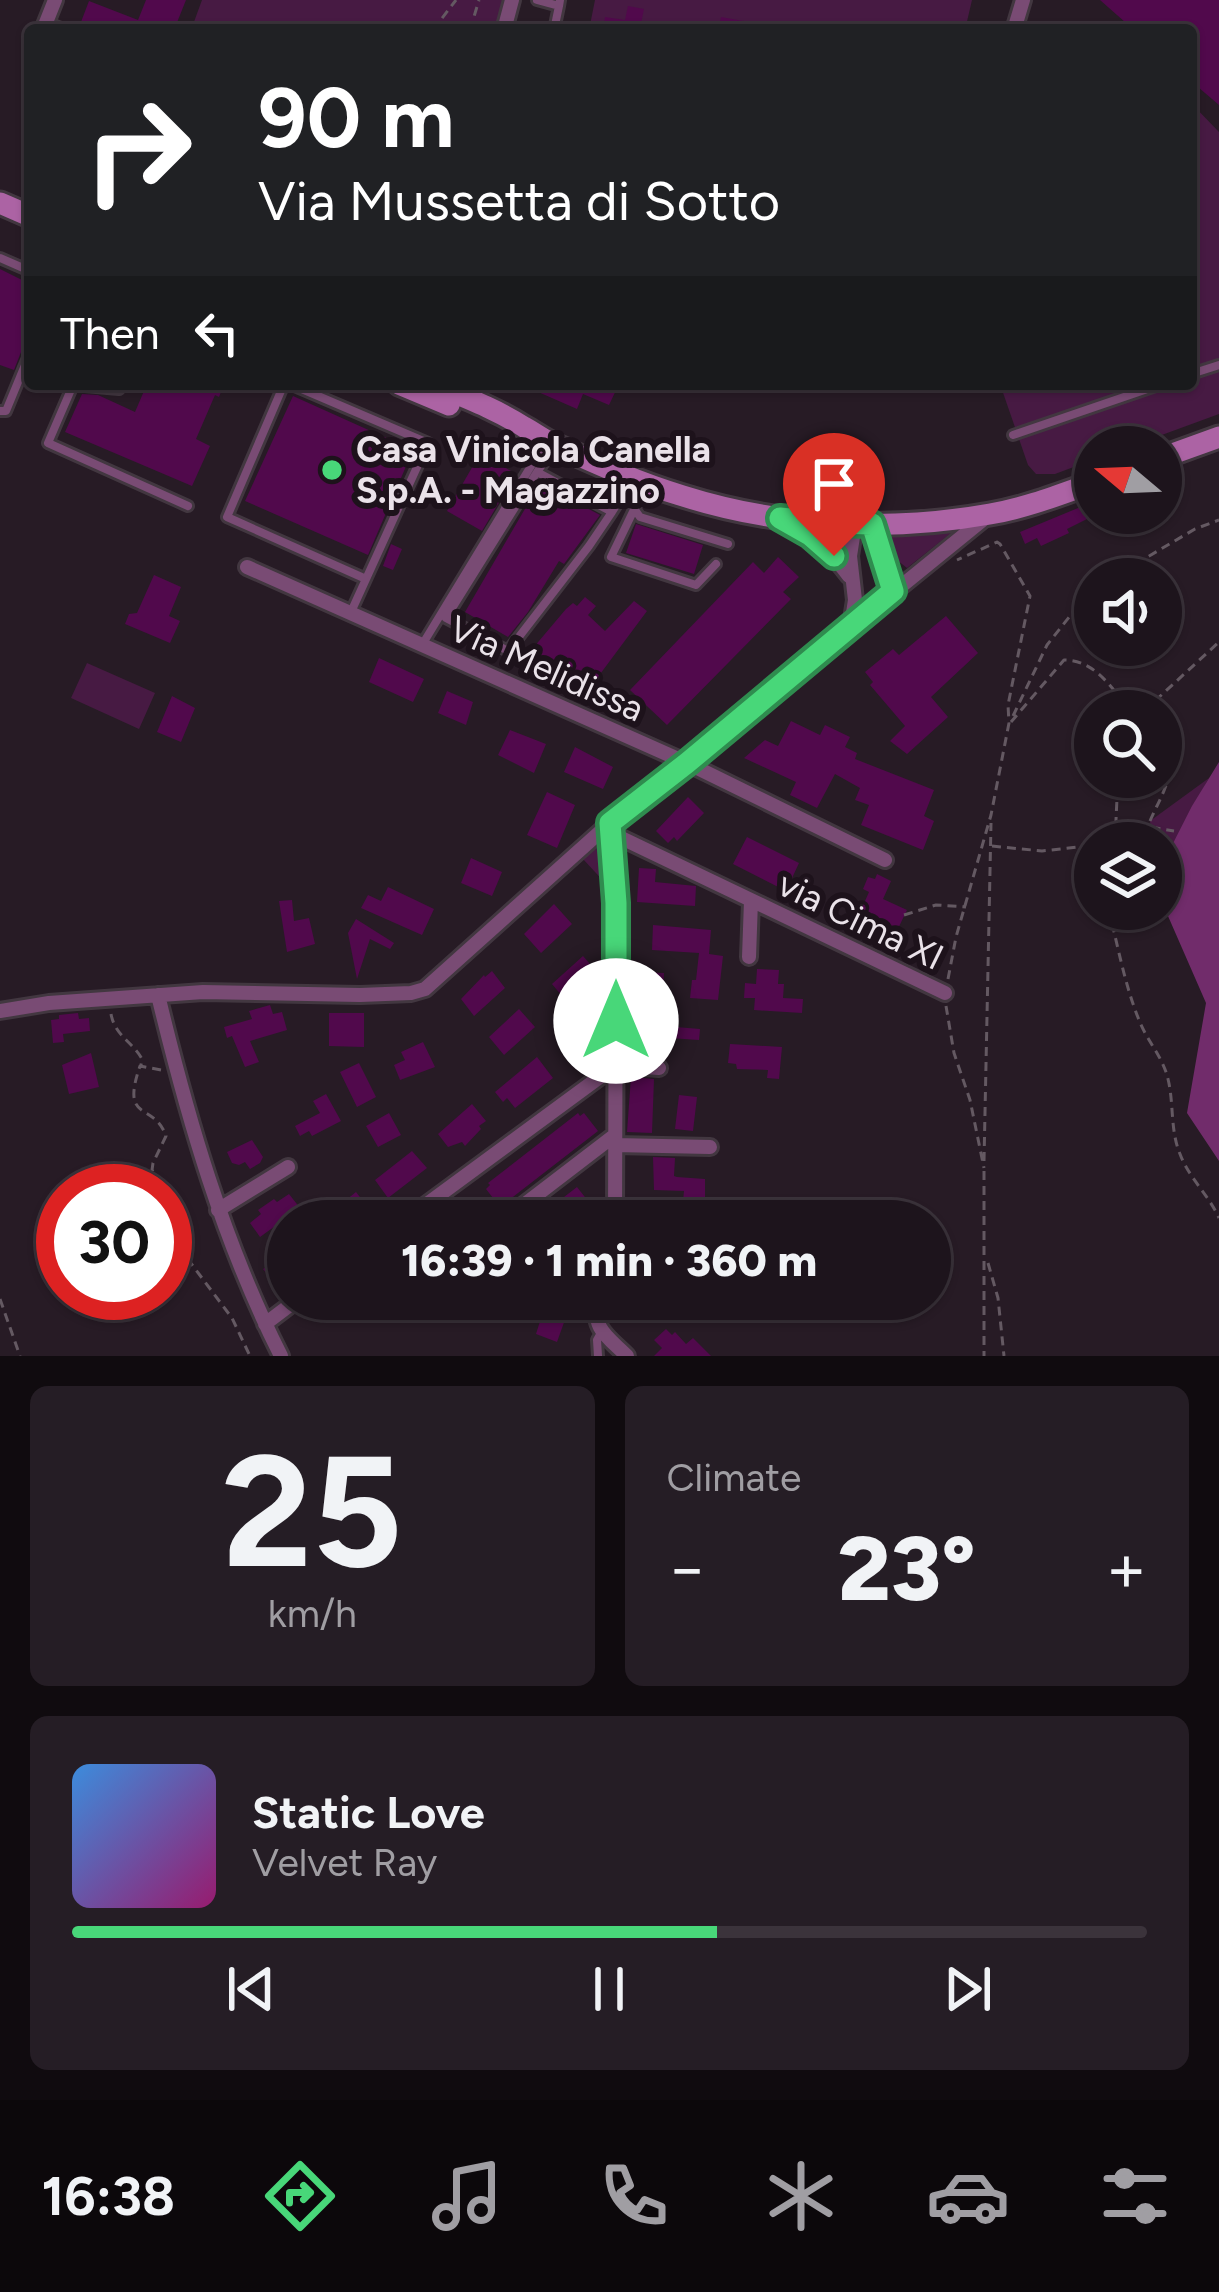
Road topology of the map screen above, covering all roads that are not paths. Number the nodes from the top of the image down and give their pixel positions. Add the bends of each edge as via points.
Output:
1 (537, 0) edge
2 (559, 3) edge
3 (24, 368) edge
4 (71, 390) edge
5 (284, 390) edge
6 (301, 390) edge
7 (413, 390) edge
8 (448, 390) edge
9 (459, 390) edge
10 (1144, 390) edge
11 (478, 403) junction
12 (0, 410) edge
13 (1013, 435) dead end
14 (1219, 437) edge
15 (547, 442) junction
16 (1182, 450) edge
17 (537, 472) junction
18 (640, 481) junction
19 (1074, 489) edge
20 (188, 506) dead end
21 (635, 509) junction
22 (612, 512) junction
23 (988, 515) junction
24 (780, 518) junction
25 (864, 524) junction
26 (728, 544) dead end
27 (716, 564) dead end
28 (247, 567) dead end
29 (851, 578) junction
30 (366, 579) junction
31 (893, 591) junction
32 (350, 613) junction
33 (851, 626) junction
34 (422, 645) junction
35 (781, 662) dead end
36 (792, 674) junction
37 (687, 763) junction
38 (612, 829) junction
39 (885, 860) dead end
40 (751, 901) junction
41 (749, 957) dead end
42 (945, 993) road end
43 (158, 995) junction
44 (0, 1011) edge
45 (616, 1065) junction
46 (659, 1068) dead end
47 (615, 1140) junction
48 (710, 1147) dead end
49 (288, 1167) dead end
50 (433, 1200) edge
51 (532, 1200) edge
52 (615, 1200) edge
53 (218, 1210) junction
54 (270, 1320) edge
55 (595, 1320) edge
56 (265, 1324) junction
57 (602, 1331) junction
58 (281, 1356) edge
59 (598, 1356) edge
60 (627, 1356) edge

1 - 2 lane
3 - 12 lane
4 - 20 lane via 48,442
5 - 30 lane via 227,517
6 - 30 lane via 428,443
7 - 15 main road
8 - 11 main road
9 - 11 street
10 - 13 lane
11 - 15 main road
14 - 16 main road
15 - 17 lane
15 - 18 main road
15 - 34 lane
17 - 22 lane
17 - 22 lane via 446,619 508,651
18 - 21 lane
18 - 22 lane
18 - 24 main road
19 - 23 main road
21 - 26 lane
21 - 27 lane via 610,557 696,585
23 - 25 main road
23 - 31 street
24 - 25 main road
24 - 29 street via 810,535
25 - 29 street via 850,556
25 - 31 street
28 - 32 street, Via Melidissa
29 - 33 street
30 - 32 lane
31 - 33 street
32 - 34 street, Via Melidissa
33 - 36 street
34 - 37 street, Via Melidissa
35 - 36 lane
36 - 37 street
37 - 38 street
37 - 39 street, Via Melidissa
38 - 40 street, via Cima XI
38 - 43 street via 425,989
38 - 45 street
40 - 41 street, via Cima XI
40 - 42 street, via Cima XI
43 - 44 street
43 - 53 street
45 - 46 street
45 - 47 street
45 - 50 street
47 - 48 street
47 - 51 street
47 - 52 street
49 - 53 street
53 - 56 street
54 - 56 street
55 - 57 street
56 - 58 street
57 - 59 lane
57 - 60 street

